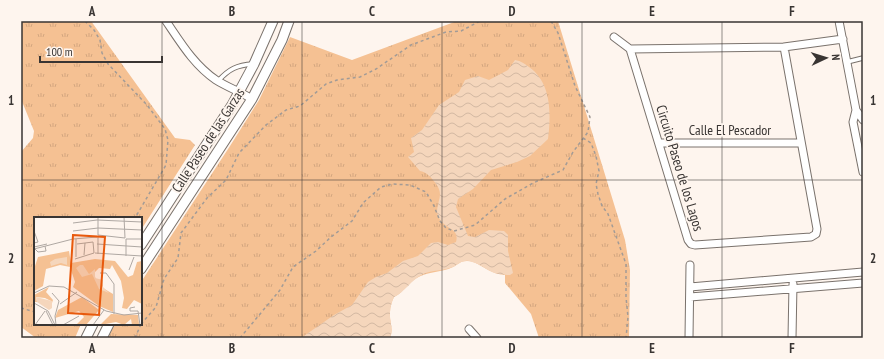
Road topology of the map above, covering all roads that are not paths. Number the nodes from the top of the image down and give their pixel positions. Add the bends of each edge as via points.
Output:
1 (166, 21) edge
2 (273, 21) edge
3 (288, 21) edge
4 (839, 21) edge
5 (614, 37) dead end
6 (843, 39) junction
7 (784, 48) junction
8 (630, 49) junction
9 (863, 58) edge
10 (847, 62) junction
11 (254, 64) junction
12 (218, 81) junction
13 (240, 92) junction
14 (252, 99) junction
15 (856, 110) junction
16 (863, 120) edge
17 (800, 142) junction
18 (659, 143) junction
19 (863, 172) edge
20 (142, 242) edge
21 (690, 265) dead end
22 (142, 267) edge
23 (863, 272) edge
24 (792, 278) junction
25 (863, 283) edge
26 (690, 286) junction
27 (793, 289) junction
28 (690, 297) junction
29 (92, 325) edge
30 (108, 325) edge
31 (469, 329) dead end
32 (86, 338) edge
33 (102, 338) edge
34 (477, 338) edge
35 (689, 338) edge
36 (792, 338) edge

1 - 12 street via 192,59
2 - 11 street, Calle Paseo de las Garzas
3 - 14 street, Calle Paseo de las Garzas via 282,40
4 - 6 street
5 - 8 street
6 - 7 street
6 - 10 street
7 - 8 street
7 - 17 street, Circuito Paseo de los Lagos
8 - 18 street, Circuito Paseo de los Lagos
9 - 10 lane
10 - 15 street
11 - 12 lane via 240,65 228,70
11 - 13 street, Calle Paseo de las Garzas
12 - 13 street
13 - 14 street
13 - 20 street, Calle Paseo de las Garzas
14 - 22 street, Calle Paseo de las Garzas
15 - 16 street
15 - 19 street via 853,122
17 - 18 street, Calle El Pescador
17 - 18 street, Circuito Paseo de los Lagos via 816,234 811,238 695,245 688,240
21 - 26 street
23 - 24 street
24 - 26 street
24 - 27 street
25 - 27 street
26 - 28 street
27 - 28 street
27 - 36 street
28 - 35 street
29 - 32 street
30 - 33 street
31 - 34 street

